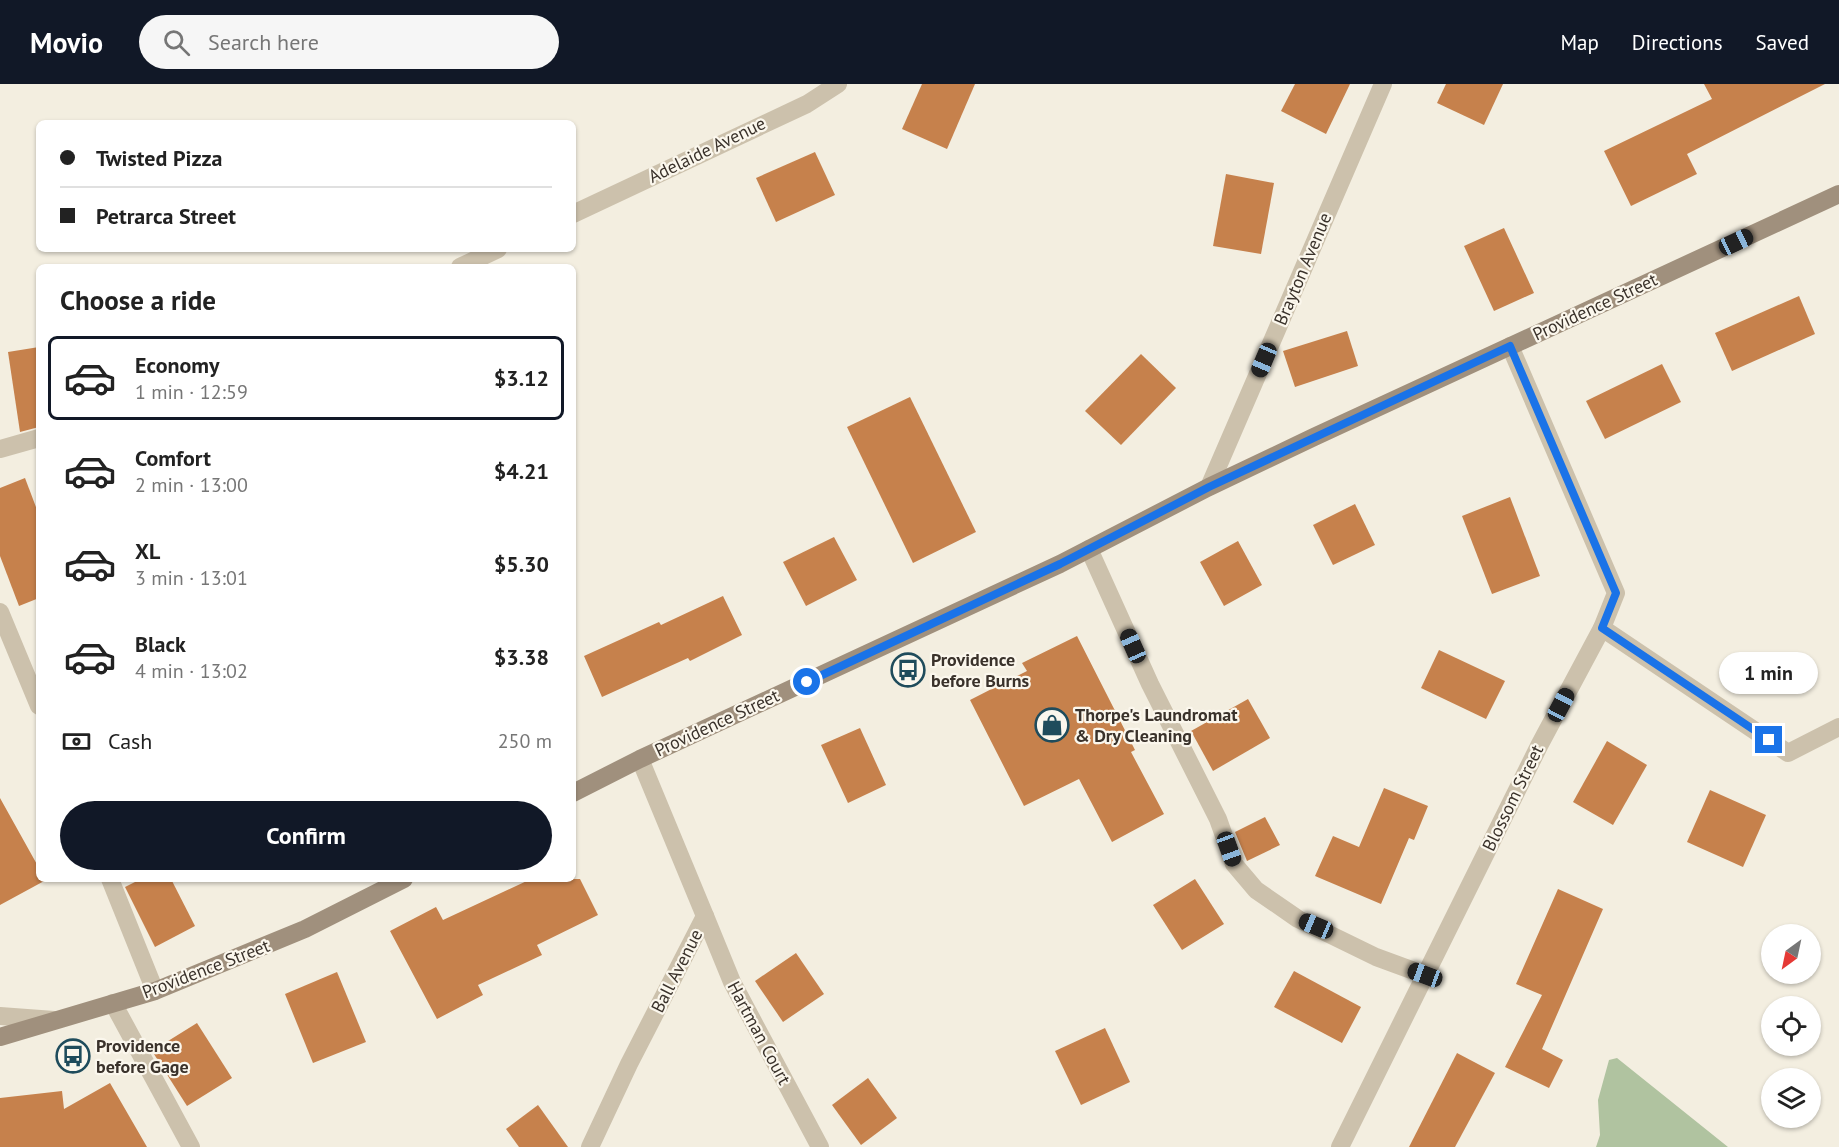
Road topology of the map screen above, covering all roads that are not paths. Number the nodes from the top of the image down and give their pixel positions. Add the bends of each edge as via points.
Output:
1 (838, 84) edge
2 (1383, 84) edge
3 (1839, 194) edge
4 (576, 213) edge
5 (492, 252) edge
6 (466, 264) edge
7 (1510, 346) junction
8 (36, 439) edge
9 (0, 449) edge
10 (1209, 487) junction
11 (1089, 549) junction
12 (0, 612) edge
13 (1602, 628) junction
14 (36, 699) edge
15 (1837, 732) edge
16 (640, 759) junction
17 (576, 791) edge
18 (111, 882) edge
19 (398, 882) edge
20 (705, 916) junction
21 (1425, 975) junction
22 (155, 991) junction
23 (113, 1003) junction
24 (0, 1016) edge
25 (55, 1021) junction
26 (0, 1037) edge
27 (191, 1147) edge
28 (590, 1147) edge
29 (820, 1147) edge
30 (1340, 1147) edge

1 - 4 street, Adelaide Avenue via 807,104
2 - 10 street, Brayton Avenue
3 - 7 main road, Providence Street
5 - 6 street
7 - 10 main road, Providence Street
7 - 13 street, Blossom Street via 1616,593
8 - 9 street
10 - 11 main road, Providence Street
11 - 16 main road, Providence Street
11 - 21 street via 1150,684 1218,819 1234,864 1256,890 1298,919 1376,957
12 - 14 street
13 - 15 street via 1788,753
13 - 21 street, Blossom Street
16 - 17 main road, Providence Street
16 - 20 street, Ball Avenue
18 - 22 street
19 - 22 main road, Providence Street via 305,929
20 - 28 street, Ball Avenue
20 - 29 street, Hartman Court via 732,982
21 - 30 street, Blossom Street
22 - 23 main road, Providence Street
23 - 25 main road, Providence Street
23 - 27 street
24 - 25 street
25 - 26 main road, Providence Street

